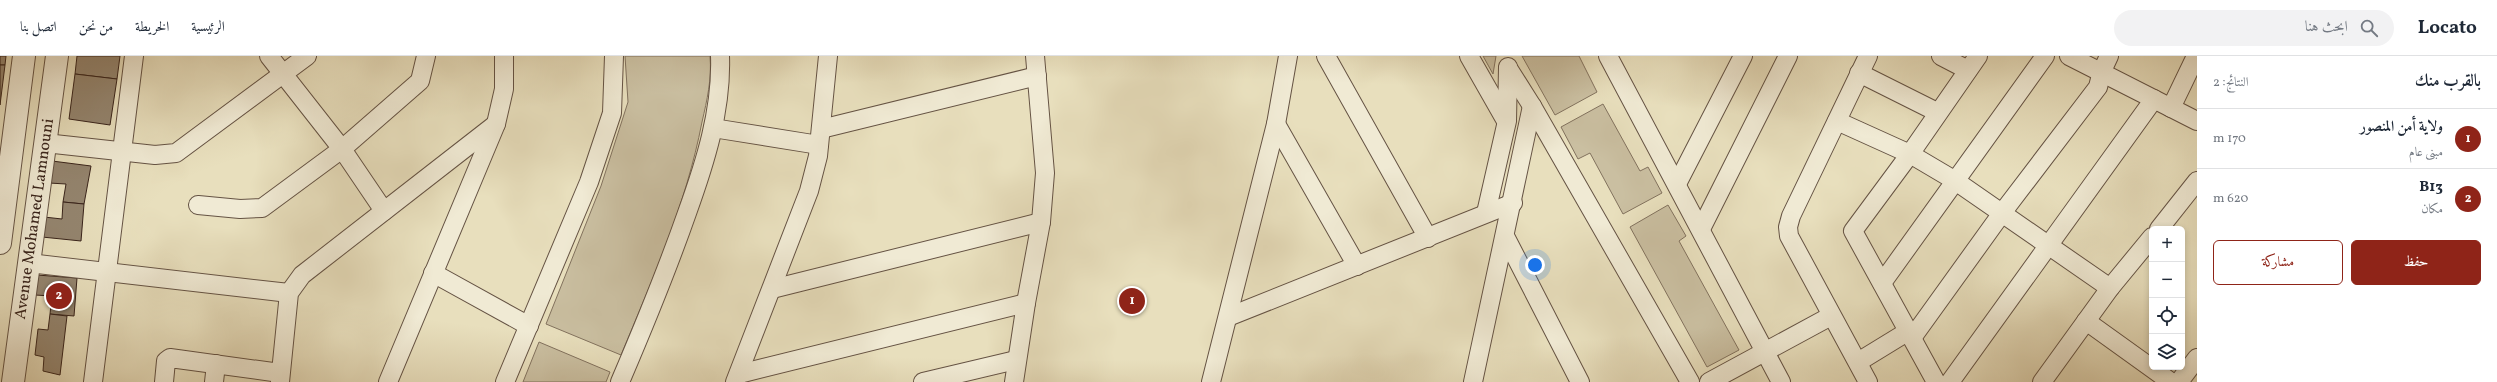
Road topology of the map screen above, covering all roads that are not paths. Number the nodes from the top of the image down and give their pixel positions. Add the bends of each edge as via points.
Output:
1 (24, 56) edge
2 (57, 56) edge
3 (134, 56) edge
4 (269, 56) edge
5 (307, 56) edge
6 (426, 56) edge
7 (504, 56) edge
8 (614, 56) edge
9 (720, 56) edge
10 (828, 56) edge
11 (1035, 56) edge
12 (1288, 56) edge
13 (1326, 56) edge
14 (1468, 56) edge
15 (1608, 56) edge
16 (1742, 56) edge
17 (1788, 56) edge
18 (1868, 56) edge
19 (1941, 56) edge
20 (2045, 56) edge
21 (2070, 56) edge
22 (2196, 56) edge
23 (1509, 62) edge
24 (1973, 63) edge
25 (2105, 64) edge
26 (1860, 73) junction
27 (283, 74) junction
28 (1037, 76) junction
29 (2154, 99) junction
30 (1532, 106) junction
31 (2171, 108) junction
32 (1937, 112) junction
33 (1507, 121) junction
34 (1837, 121) junction
35 (2197, 121) edge
36 (496, 124) junction
37 (1276, 124) junction
38 (713, 128) junction
39 (820, 137) junction
40 (6, 140) edge
41 (45, 143) junction
42 (342, 149) junction
43 (122, 152) junction
44 (1910, 154) junction
45 (1954, 180) junction
46 (1677, 184) junction
47 (2194, 191) edge
48 (1513, 203) junction
49 (198, 205) dead end
50 (384, 212) junction
51 (1486, 213) junction
52 (2002, 213) junction
53 (1042, 222) junction
54 (2162, 226) edge
55 (1701, 229) junction
56 (1428, 238) junction
57 (1506, 238) junction
58 (2149, 241) edge
59 (0, 243) edge
60 (2049, 245) junction
61 (29, 263) junction
62 (1357, 266) junction
63 (107, 273) junction
64 (434, 273) junction
65 (1882, 283) junction
66 (2110, 288) junction
67 (772, 289) junction
68 (289, 293) junction
69 (1026, 303) junction
70 (1831, 316) junction
71 (1228, 317) junction
72 (2086, 321) junction
73 (529, 326) junction
74 (1910, 335) junction
75 (1764, 351) junction
76 (2197, 358) edge
77 (1016, 360) junction
78 (1858, 362) junction
79 (216, 364) junction
80 (280, 377) edge
81 (737, 378) edge
82 (13, 382) edge
83 (93, 382) edge
84 (164, 382) edge
85 (214, 382) edge
86 (388, 382) edge
87 (505, 382) edge
88 (620, 382) edge
89 (923, 382) edge
90 (1014, 382) edge
91 (1211, 382) edge
92 (1473, 382) edge
93 (1580, 382) edge
94 (1690, 382) edge
95 (1709, 382) edge
96 (1781, 382) edge
97 (1868, 382) edge
98 (1936, 382) edge
99 (1950, 382) edge
100 (2042, 382) edge
101 (2171, 382) edge
102 (2179, 382) edge

1 - 40 street, Avenue Mohamed Lamnouni
2 - 41 street, Avenue Mohamed Lamnouni
3 - 43 street
4 - 27 street
5 - 27 street
6 - 42 street via 420,81
7 - 36 street via 504,89
8 - 73 street via 612,113 589,182
9 - 38 street via 721,73
10 - 39 street
11 - 28 street
12 - 37 street
13 - 56 street
14 - 33 street
15 - 46 street
16 - 46 street
17 - 55 street
18 - 26 street
19 - 24 street
20 - 45 street
21 - 25 street
22 - 31 street
23 - 30 street
23 - 33 street
24 - 32 street
25 - 29 street
25 - 52 street via 2098,87
26 - 32 street
26 - 34 street
27 - 42 street
27 - 43 street via 176,152 166,156
28 - 39 street
28 - 53 street via 1045,173
29 - 31 street
29 - 60 street
30 - 48 street
30 - 94 street
31 - 35 street
32 - 44 street
33 - 51 street
34 - 44 street
34 - 70 street via 1788,227 1789,236
36 - 50 street
36 - 64 street
37 - 62 street
37 - 71 street
38 - 39 street
38 - 88 street via 703,169 676,245
39 - 67 street via 809,191
40 - 59 street, Avenue Mohamed Lamnouni
41 - 43 street
41 - 61 street, Avenue Mohamed Lamnouni
42 - 49 street via 262,208 240,210
42 - 50 street
43 - 63 street
44 - 45 street
44 - 65 street via 1853,231
45 - 52 street
45 - 65 street
46 - 55 street
47 - 54 street
48 - 51 street
48 - 57 street
50 - 68 street via 302,275
51 - 56 street
52 - 60 street
52 - 74 street
53 - 67 street
53 - 69 street
55 - 75 street
56 - 62 street
57 - 92 street
57 - 93 street
58 - 66 street
60 - 66 street
60 - 99 street
61 - 63 street
61 - 82 street, Avenue Mohamed Lamnouni
62 - 71 street
63 - 68 street
63 - 83 street
64 - 73 street
64 - 86 street
65 - 74 street
66 - 72 street
67 - 81 street
68 - 80 street
69 - 77 street
69 - 81 street
70 - 75 street
70 - 78 street
71 - 91 street
72 - 100 street
72 - 101 street
73 - 87 street
74 - 78 street
74 - 98 street
75 - 95 street
75 - 96 street
76 - 102 street
77 - 89 street
77 - 90 street
78 - 97 street
79 - 80 street
79 - 84 street via 170,358 166,361
79 - 85 street

